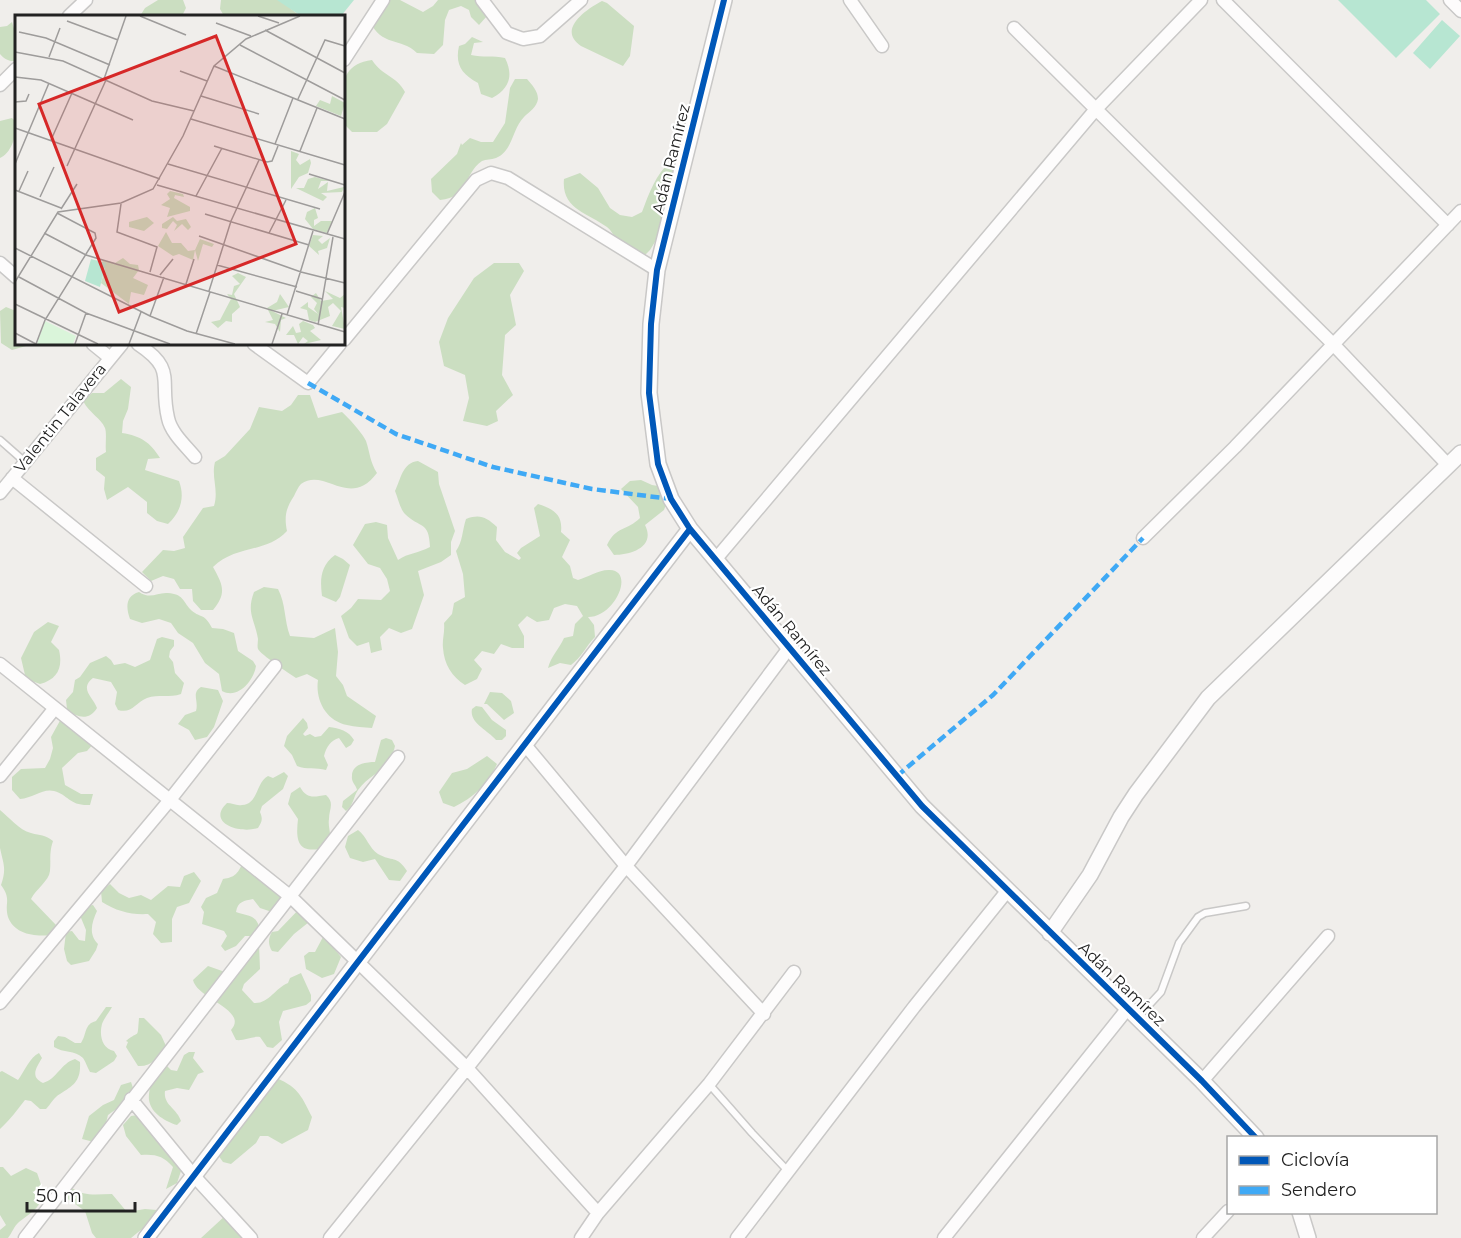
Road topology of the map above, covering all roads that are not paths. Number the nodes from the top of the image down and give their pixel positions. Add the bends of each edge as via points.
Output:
1 (86, 0) edge
2 (383, 0) edge
3 (482, 0) edge
4 (581, 0) edge
5 (724, 0) edge
6 (850, 0) edge
7 (1201, 0) edge
8 (1223, 0) edge
9 (1450, 0) edge
10 (1461, 11) edge
11 (70, 15) edge
12 (1014, 28) dead end
13 (882, 46) dead end
14 (345, 58) edge
15 (15, 70) edge
16 (0, 85) edge
17 (1096, 109) junction
18 (1461, 211) edge
19 (1448, 225) junction
20 (0, 263) edge
21 (657, 270) junction
22 (15, 276) edge
23 (345, 339) edge
24 (1333, 344) junction
25 (94, 345) edge
26 (121, 345) edge
27 (140, 345) edge
28 (255, 345) edge
29 (339, 345) edge
30 (109, 357) junction
31 (0, 440) edge
32 (195, 457) dead end
33 (1457, 458) edge
34 (25, 462) junction
35 (12, 478) junction
36 (0, 493) edge
37 (690, 529) junction
38 (1143, 538) dead end
39 (715, 560) junction
40 (146, 586) dead end
41 (789, 648) junction
42 (0, 664) edge
43 (275, 666) dead end
44 (55, 708) junction
45 (526, 746) junction
46 (398, 757) dead end
47 (0, 776) edge
48 (169, 801) junction
49 (626, 866) junction
50 (1008, 891) junction
51 (291, 897) junction
52 (1246, 906) dead end
53 (1050, 933) junction
54 (1328, 936) dead end
55 (357, 961) junction
56 (794, 972) dead end
57 (0, 1003) edge
58 (1133, 1013) junction
59 (764, 1014) junction
60 (467, 1068) junction
61 (1202, 1081) junction
62 (709, 1084) junction
63 (131, 1099) junction
64 (1255, 1136) edge
65 (788, 1170) junction
66 (194, 1176) junction
67 (1227, 1212) edge
68 (598, 1213) junction
69 (1301, 1214) edge
70 (25, 1238) edge
71 (146, 1238) edge
72 (251, 1238) edge
73 (330, 1238) edge
74 (580, 1238) edge
75 (737, 1238) edge
76 (944, 1238) edge
77 (1203, 1238) edge
78 (1308, 1238) edge

1 - 11 street
2 - 14 street
3 - 4 street via 507,33 523,39 540,36
5 - 21 street, Adán Ramírez
6 - 13 street
7 - 17 street
8 - 19 street
9 - 10 street
12 - 17 street
15 - 16 street
17 - 24 street
17 - 39 street
18 - 19 street
19 - 24 street
20 - 22 street
21 - 23 street via 518,184 491,173 476,180
21 - 37 street, Adán Ramírez via 649,393 658,464 671,499
24 - 33 street
24 - 38 street
25 - 30 street
26 - 30 street, Valentin Talavera
27 - 32 street via 160,362 168,420
28 - 29 street via 308,383
30 - 34 street, Valentin Talavera
31 - 34 lane
33 - 53 street via 1208,698 1136,794 1090,875
34 - 35 street, Valentin Talavera
35 - 36 street, Valentin Talavera
35 - 40 street
37 - 39 street, Adán Ramírez
37 - 45 street
39 - 41 street, Adán Ramírez
41 - 49 street
41 - 50 street, Adán Ramírez via 922,806
42 - 44 street
43 - 48 street
44 - 47 street
44 - 48 street
45 - 49 street
45 - 55 street
46 - 51 street
48 - 51 street
48 - 57 street
49 - 59 street
49 - 60 street
50 - 53 street, Adán Ramírez
50 - 65 street
51 - 55 street
51 - 63 street
52 - 58 lane via 1198,917 1179,943 1161,992
53 - 58 street, Adán Ramírez
54 - 61 street
55 - 60 street
55 - 66 street
56 - 59 street
58 - 61 street, Adán Ramírez
58 - 76 street
59 - 62 street
60 - 68 street
60 - 73 street
61 - 64 street, Adán Ramírez
62 - 65 lane
62 - 68 street
63 - 66 street
63 - 70 street
65 - 75 street
66 - 71 street
66 - 72 street
67 - 77 street
68 - 74 street
69 - 78 street

